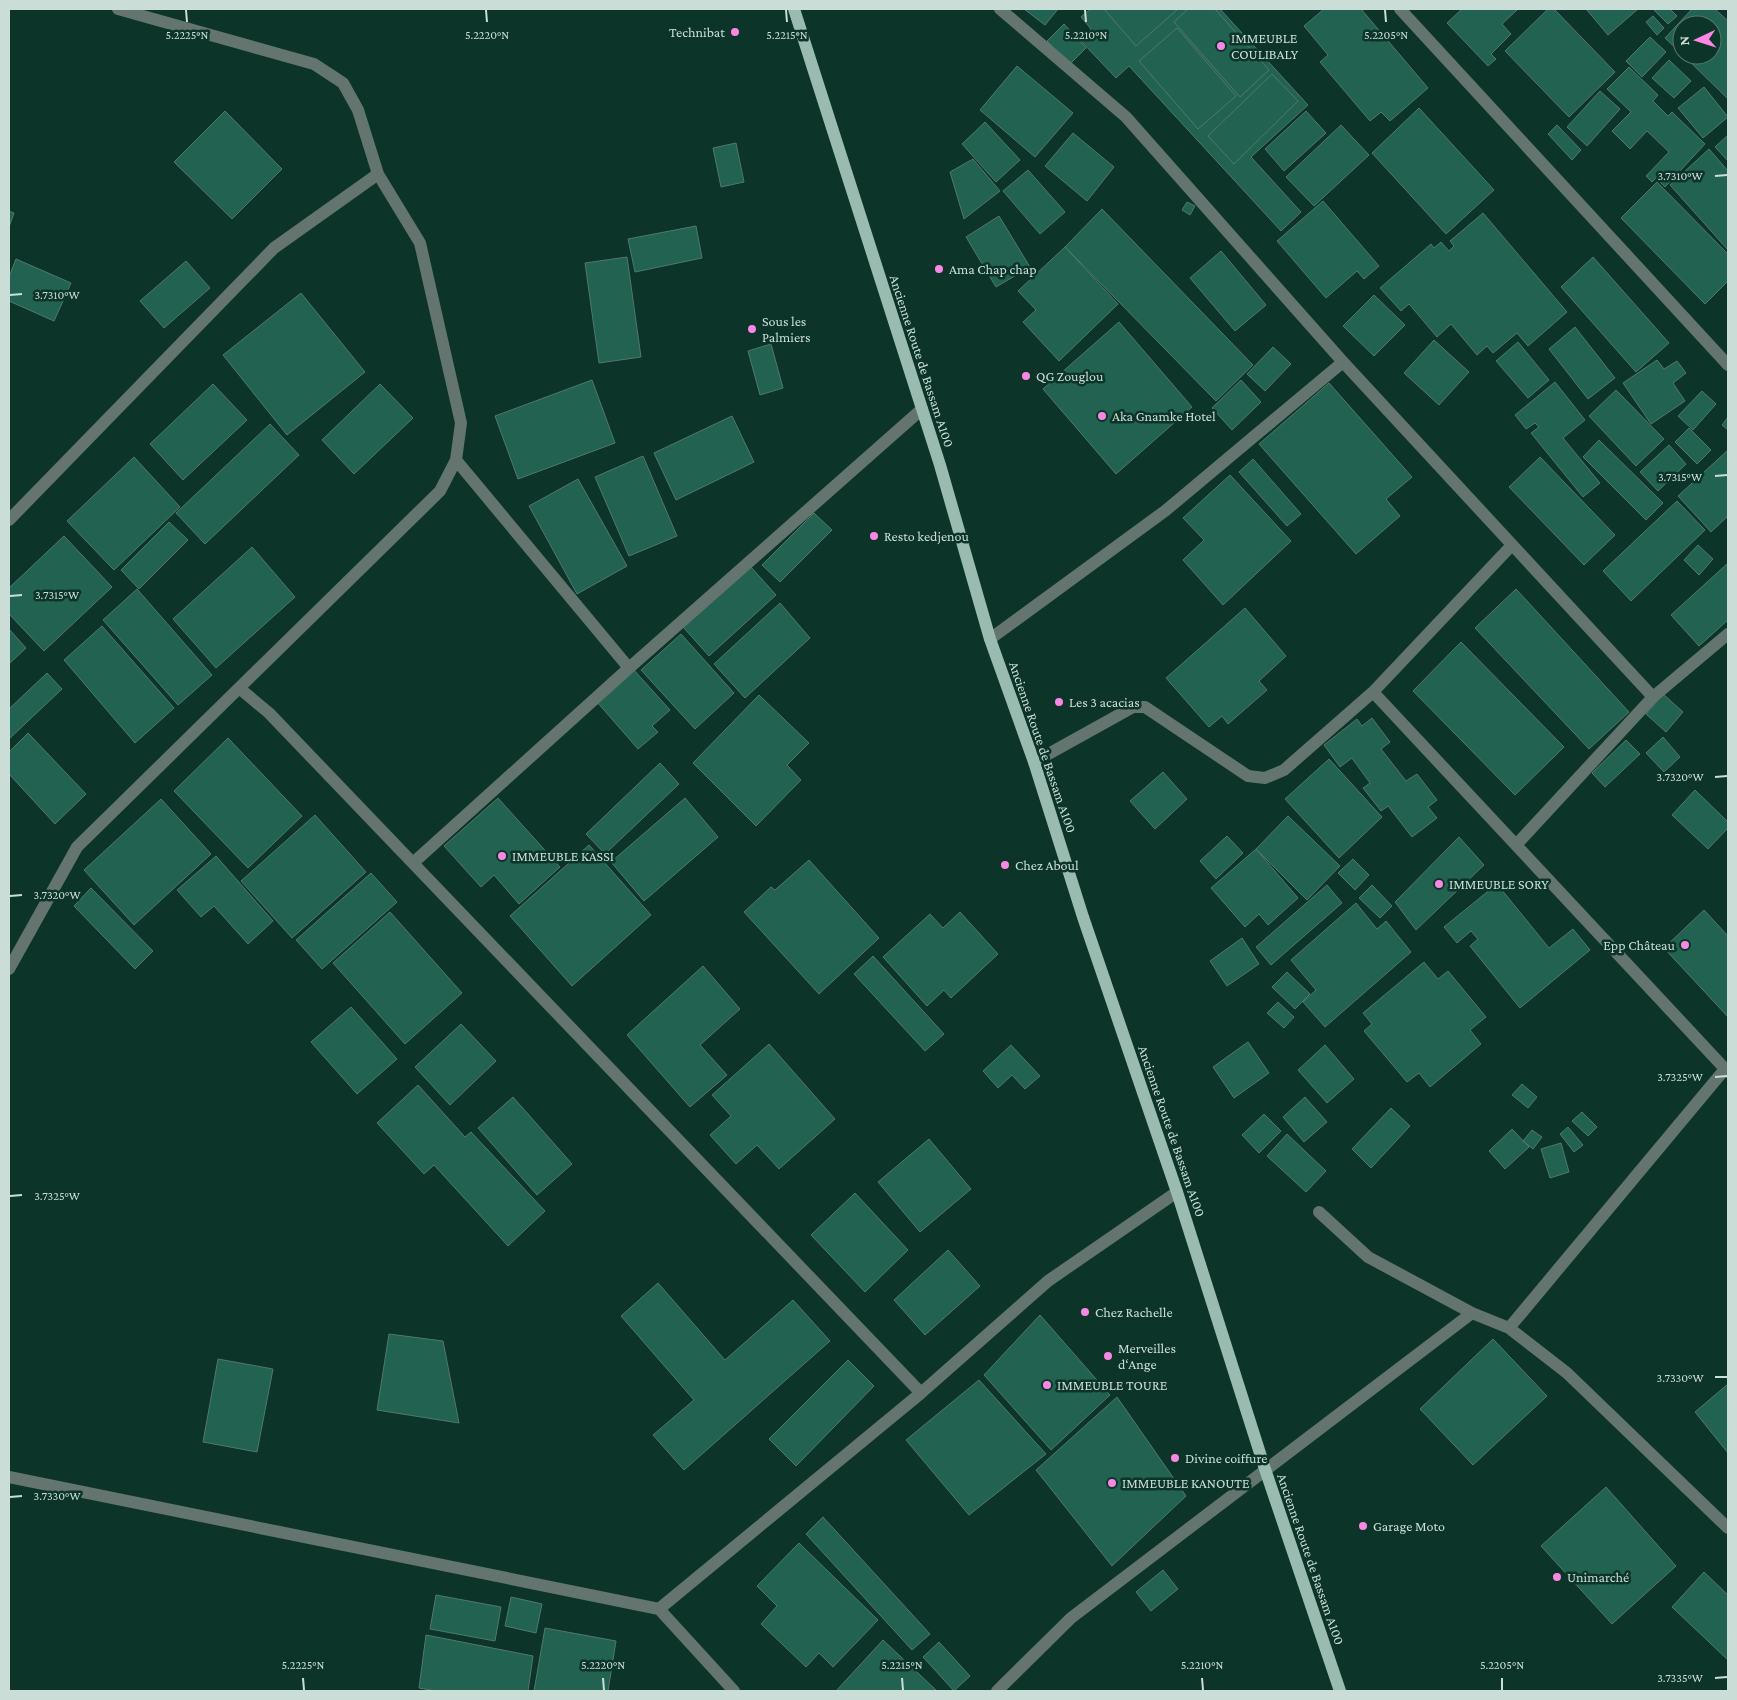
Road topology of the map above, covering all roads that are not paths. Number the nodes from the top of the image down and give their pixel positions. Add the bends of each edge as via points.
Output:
1 (118, 9) edge
2 (794, 9) edge
3 (1400, 9) edge
4 (1003, 10) edge
5 (378, 174) junction
6 (1343, 362) junction
7 (1728, 365) edge
8 (922, 409) junction
9 (456, 460) junction
10 (9, 520) edge
11 (1512, 545) junction
12 (1728, 634) edge
13 (990, 639) junction
14 (628, 668) junction
15 (239, 688) junction
16 (1373, 692) junction
17 (1653, 697) junction
18 (1034, 762) junction
19 (1516, 845) junction
20 (413, 863) junction
21 (9, 969) edge
22 (1727, 1070) edge
23 (1178, 1192) junction
24 (1319, 1212) dead end
25 (1472, 1313) junction
26 (1509, 1328) junction
27 (921, 1393) junction
28 (1265, 1469) junction
29 (9, 1477) edge
30 (1728, 1528) edge
31 (659, 1609) junction
32 (734, 1691) edge
33 (997, 1691) edge
34 (1340, 1691) edge

1 - 5 street via 314,64 342,83 354,104
2 - 8 main road, Ancienne Route de Bassam A100
3 - 7 street
4 - 6 street via 1126,118
5 - 9 street via 420,243 461,423
5 - 10 street via 274,248
6 - 11 street
6 - 13 street via 1165,511
8 - 13 main road, Ancienne Route de Bassam A100
8 - 14 street
9 - 14 street
9 - 15 street via 440,491
11 - 16 street
11 - 17 street
12 - 17 street
13 - 18 main road, Ancienne Route de Bassam A100
14 - 20 street
15 - 20 street via 269,713
15 - 21 street via 76,847
16 - 18 street via 1284,770 1265,778 1248,776 1145,707 1133,707
16 - 19 street
17 - 19 street
18 - 23 main road, Ancienne Route de Bassam A100 via 1083,917
19 - 22 street
20 - 27 street
22 - 26 street
23 - 27 street via 1048,1281
23 - 28 main road, Ancienne Route de Bassam A100
24 - 25 street via 1368,1257
25 - 26 street
25 - 28 street
26 - 30 street via 1567,1373
27 - 31 street
28 - 33 street via 1071,1618
28 - 34 main road, Ancienne Route de Bassam A100
29 - 31 street
31 - 32 street

